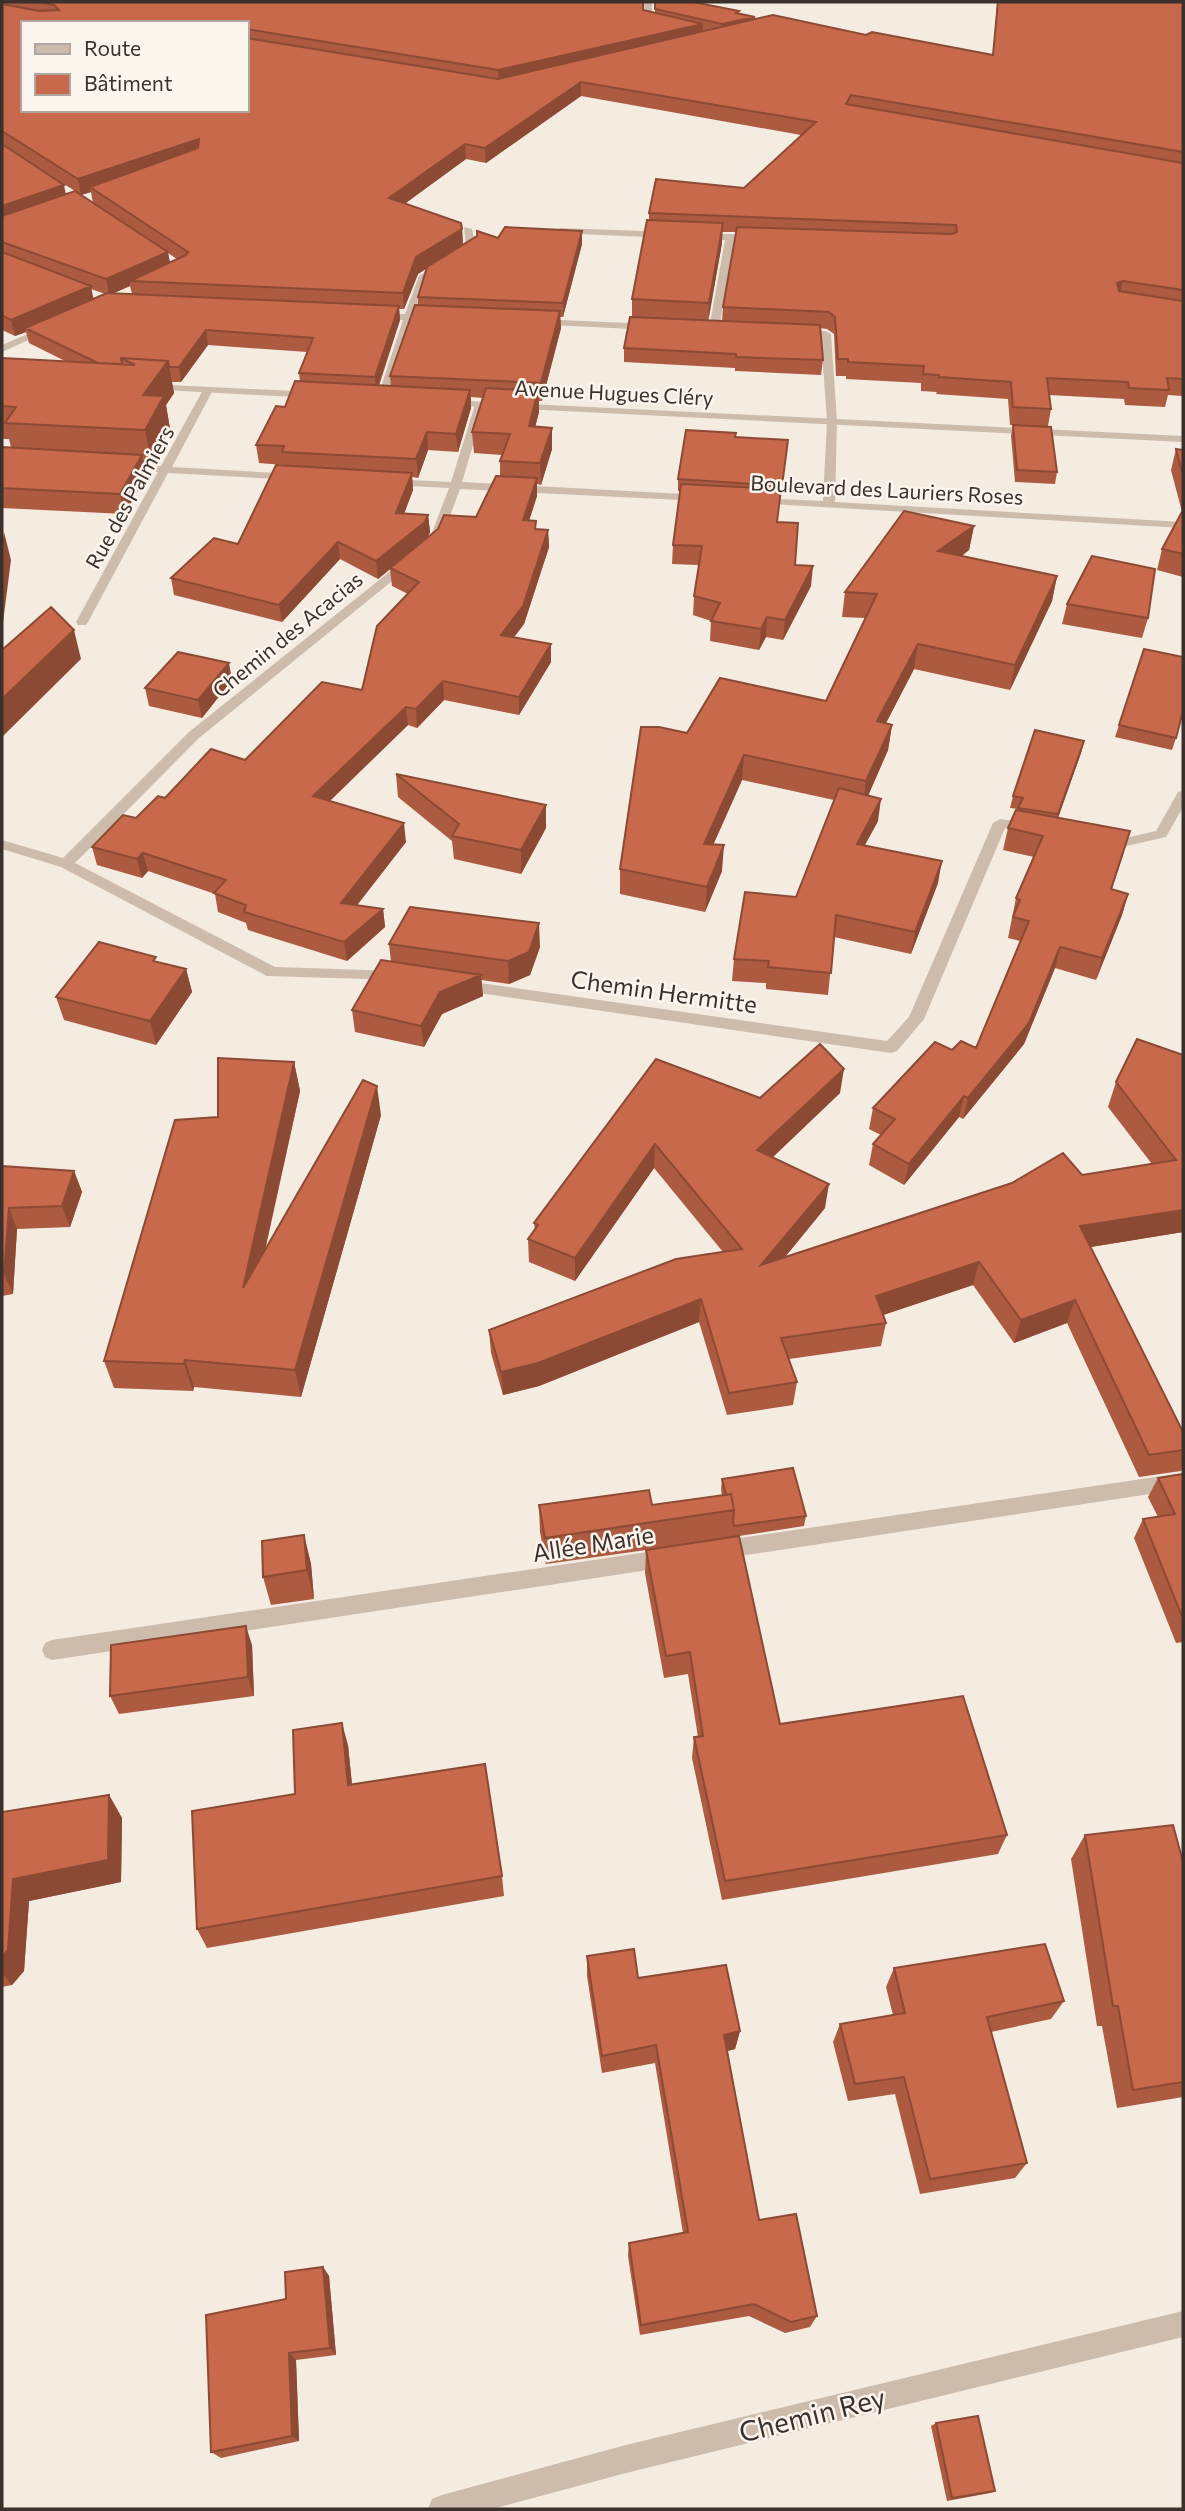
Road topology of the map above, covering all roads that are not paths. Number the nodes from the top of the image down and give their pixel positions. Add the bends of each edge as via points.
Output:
1 (648, 2) edge
2 (668, 25) edge
3 (467, 229) dead end
4 (556, 230) edge
5 (677, 235) edge
6 (690, 236) edge
7 (730, 238) junction
8 (771, 239) edge
9 (369, 315) edge
10 (409, 317) junction
11 (451, 319) edge
12 (520, 322) edge
13 (62, 323) edge
14 (658, 327) edge
15 (700, 329) edge
16 (714, 329) junction
17 (726, 330) edge
18 (789, 332) edge
19 (2, 349) edge
20 (140, 386) edge
21 (208, 390) junction
22 (329, 396) edge
23 (369, 398) edge
24 (382, 399) junction
25 (394, 400) edge
26 (431, 402) edge
27 (480, 405) junction
28 (832, 421) junction
29 (1183, 439) edge
30 (111, 467) edge
31 (165, 470) junction
32 (304, 477) edge
33 (373, 481) edge
34 (456, 485) junction
35 (719, 499) edge
36 (746, 500) edge
37 (829, 505) junction
38 (1183, 525) edge
39 (434, 543) edge
40 (415, 558) edge
41 (82, 622) dead end
42 (1183, 795) edge
43 (1054, 832) edge
44 (1095, 839) edge
45 (2, 844) edge
46 (66, 864) junction
47 (409, 977) edge
48 (447, 983) edge
49 (1183, 1481) edge
50 (52, 1650) dead end
51 (1183, 2324) edge
52 (442, 2509) edge

1 - 2 street via 648,21
3 - 10 street via 471,247 422,278
4 - 5 street
6 - 7 street
7 - 8 street
7 - 16 street
9 - 10 street
10 - 11 street
10 - 24 street
12 - 14 street
13 - 19 street
15 - 16 street
16 - 17 street
18 - 28 street via 826,334
20 - 21 street
21 - 22 street
21 - 31 street, Rue des Palmiers
23 - 24 street
24 - 25 street
26 - 27 street, Avenue Hugues Cléry
27 - 28 street, Avenue Hugues Cléry
27 - 34 street
28 - 29 street, Avenue Hugues Cléry
28 - 37 street
30 - 31 street
31 - 32 street
31 - 41 street, Rue des Palmiers
33 - 34 street, Boulevard des Lauriers Roses
34 - 35 street, Boulevard des Lauriers Roses
34 - 39 street
36 - 37 street, Boulevard des Lauriers Roses
37 - 38 street, Boulevard des Lauriers Roses
40 - 46 street, Chemin des Acacias via 194,735
42 - 44 street via 1161,834 1122,843
43 - 48 street, Chemin Hermitte via 1000,823 916,1019 891,1047
45 - 46 street
46 - 47 street via 272,972
49 - 50 street, Allée Marie
51 - 52 street, Chemin Rey via 626,2459

